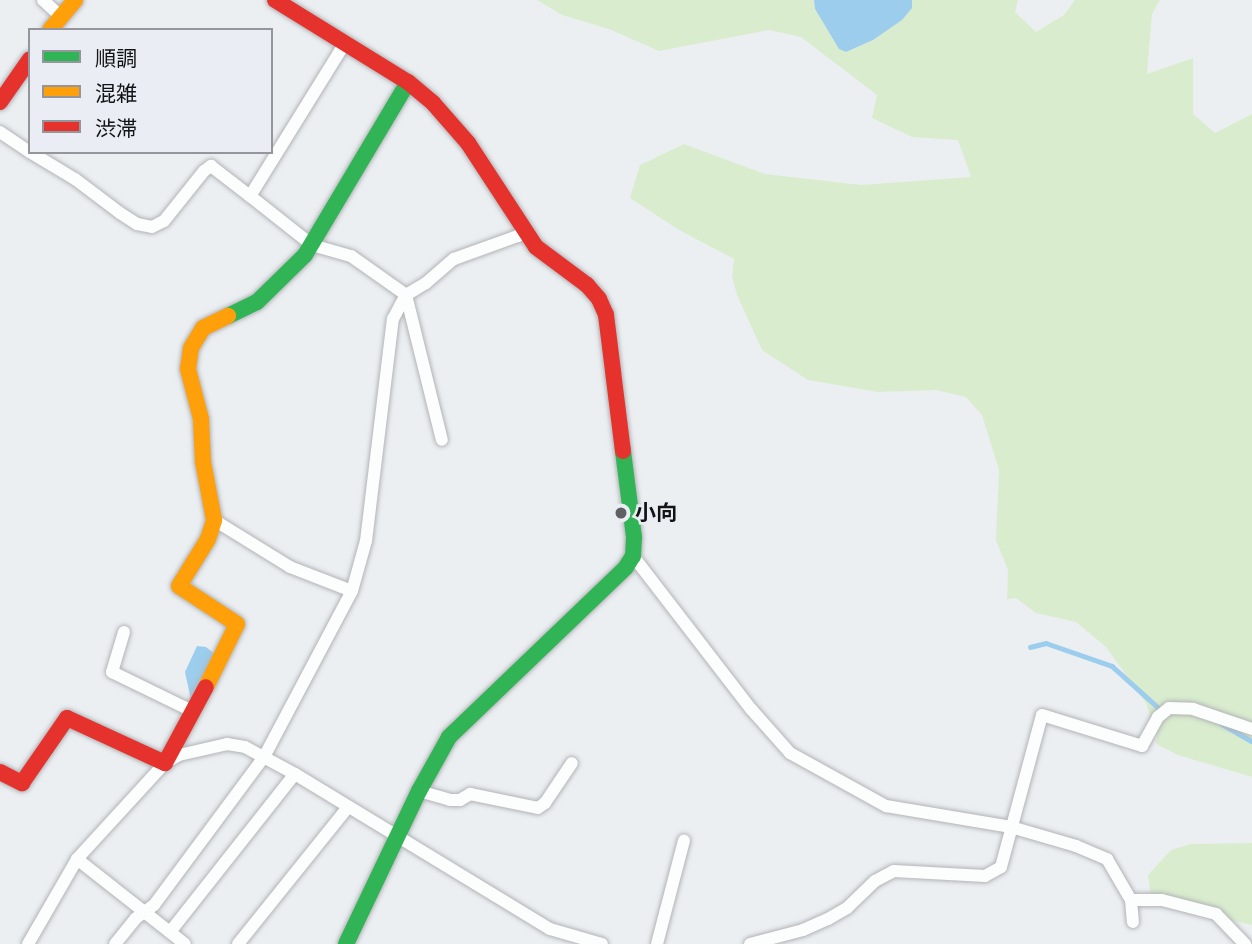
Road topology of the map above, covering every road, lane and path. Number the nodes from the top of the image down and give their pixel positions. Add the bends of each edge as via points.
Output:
1 (43, 0) edge
2 (75, 0) edge
3 (275, 0) edge
4 (55, 23) edge
5 (345, 43) junction
6 (28, 62) edge
7 (408, 82) junction
8 (0, 102) edge
9 (0, 132) edge
10 (28, 151) edge
11 (33, 154) edge
12 (250, 196) junction
13 (523, 231) junction
14 (312, 245) junction
15 (406, 295) junction
16 (442, 440) dead end
17 (214, 520) junction
18 (633, 556) junction
19 (352, 591) junction
20 (124, 632) dead end
21 (194, 712) junction
22 (1252, 729) edge
23 (264, 757) junction
24 (165, 763) junction
25 (572, 764) dead end
26 (0, 772) edge
27 (295, 774) junction
28 (419, 791) junction
29 (348, 807) junction
30 (1011, 827) junction
31 (396, 837) junction
32 (684, 840) dead end
33 (77, 859) junction
34 (1130, 900) junction
35 (147, 913) junction
36 (1133, 922) dead end
37 (803, 930) junction
38 (170, 932) junction
39 (28, 944) edge
40 (115, 944) edge
41 (185, 944) edge
42 (238, 944) edge
43 (346, 944) edge
44 (602, 944) edge
45 (657, 944) edge
46 (750, 944) edge
47 (805, 944) edge
48 (1245, 944) edge

1 - 4 street
2 - 4 street
3 - 5 street
5 - 7 street
5 - 12 street
6 - 8 street
7 - 13 street via 451,120
7 - 14 street
9 - 10 street
11 - 12 street via 137,224 152,227 164,221 211,166
12 - 14 street
13 - 15 street via 454,259
13 - 18 street via 536,247 587,285 606,315
14 - 15 street via 351,256
14 - 17 street via 257,302 203,328 191,348 188,369 201,419 203,462
15 - 16 street
15 - 19 street via 393,319 366,541
17 - 19 street via 290,567
17 - 21 street via 208,539 179,586 237,624
18 - 28 street via 449,737
18 - 30 street via 790,753 886,806
19 - 23 street
20 - 21 street via 112,672
21 - 24 street
22 - 30 street via 1193,709 1169,708 1158,717 1142,746 1042,715
23 - 24 street via 227,744 179,755
23 - 27 street
23 - 35 street
24 - 26 street via 67,718 22,783
24 - 33 street
25 - 28 street via 538,808 470,794 450,800
27 - 29 street
27 - 38 street
28 - 31 street
29 - 31 street
29 - 42 street
30 - 34 street via 1107,859
30 - 37 street via 1001,867 985,876 894,871 875,881 847,908
31 - 43 street
31 - 44 street via 550,929
32 - 45 street
33 - 35 street
33 - 39 street
34 - 36 street
34 - 48 street via 1162,900 1216,915
35 - 38 street
35 - 40 street via 136,918
37 - 46 street
37 - 47 street
38 - 41 street

